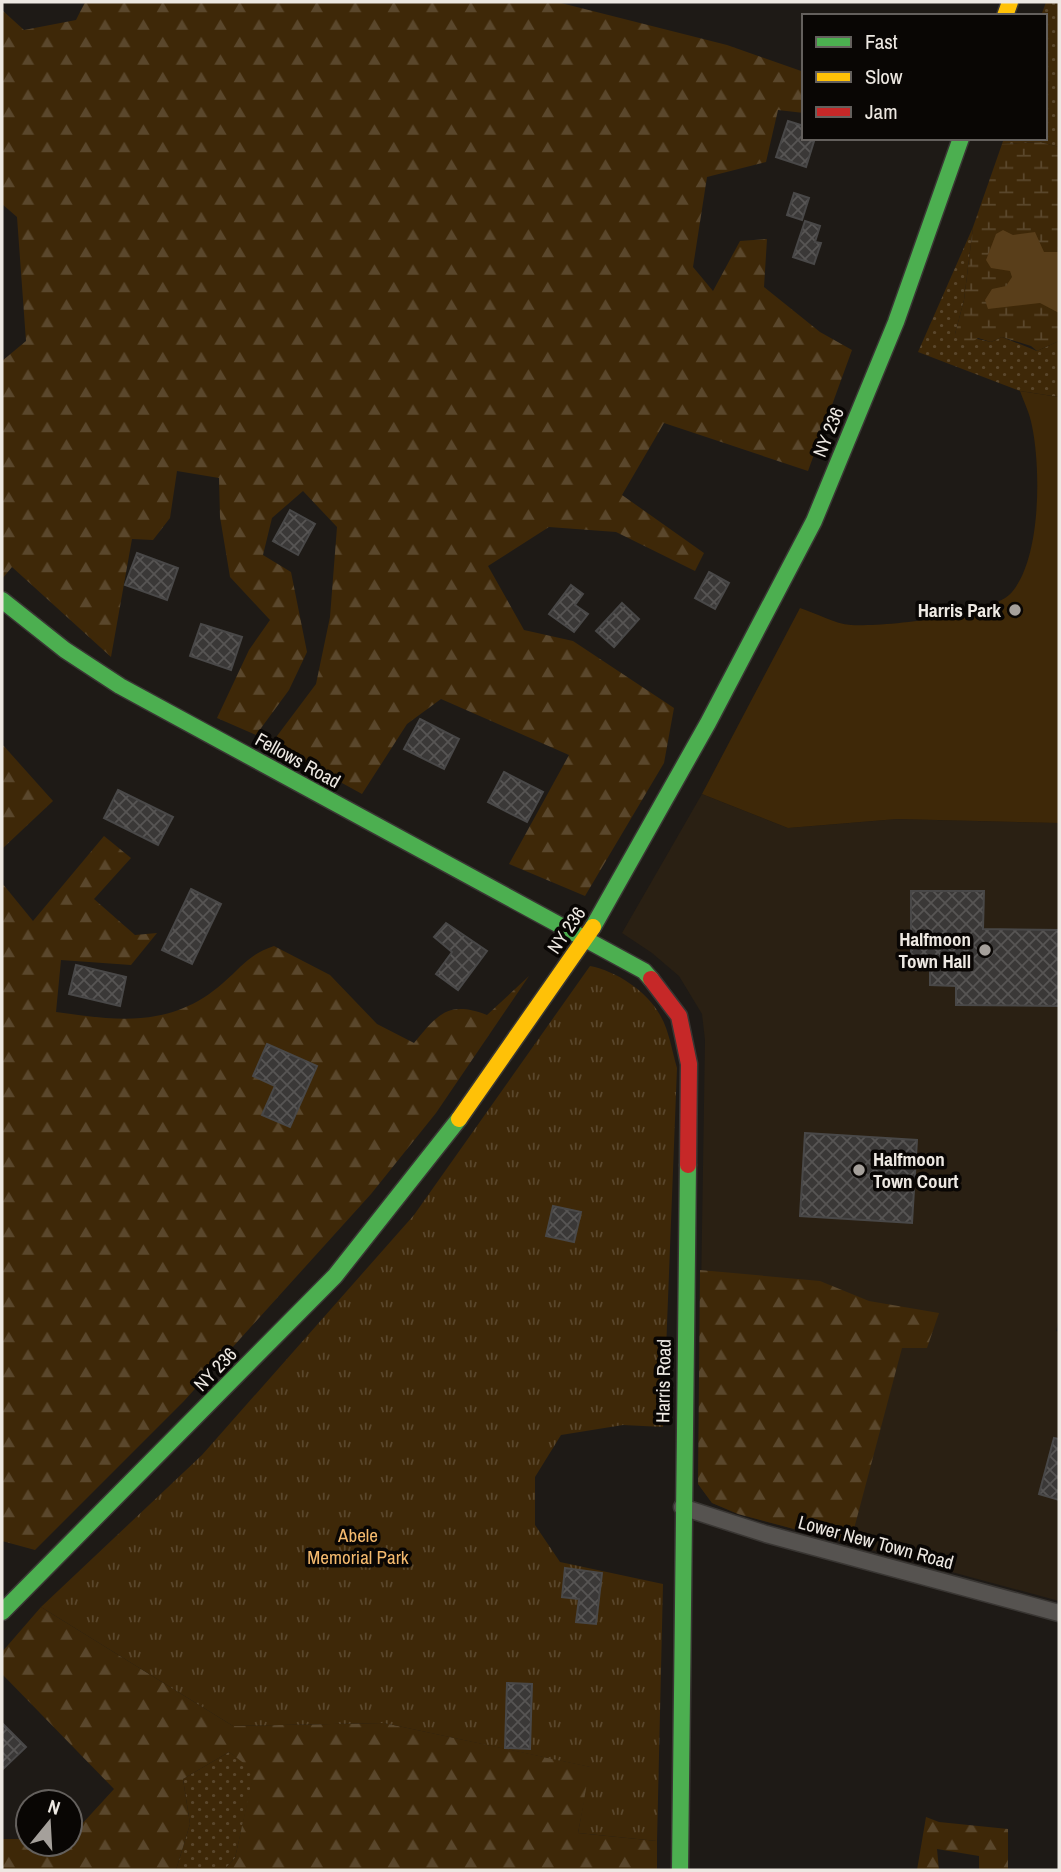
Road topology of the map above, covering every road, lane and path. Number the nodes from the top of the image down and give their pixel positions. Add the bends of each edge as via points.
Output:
1 (960, 140) edge
2 (2, 600) edge
3 (587, 938) junction
4 (682, 1507) junction
5 (2, 1612) edge
6 (1059, 1613) edge
7 (680, 1870) edge

1 - 3 main road, NY 236 / NY 236 via 896,322 814,521
2 - 3 main road, Fellows Road via 120,686
3 - 4 main road, Harris Road via 644,971 665,996 679,1016 689,1064
3 - 5 main road, NY 236 / NY 236 via 469,1107 335,1276
4 - 6 street, Lower New Town Road
4 - 7 main road, Harris Road

